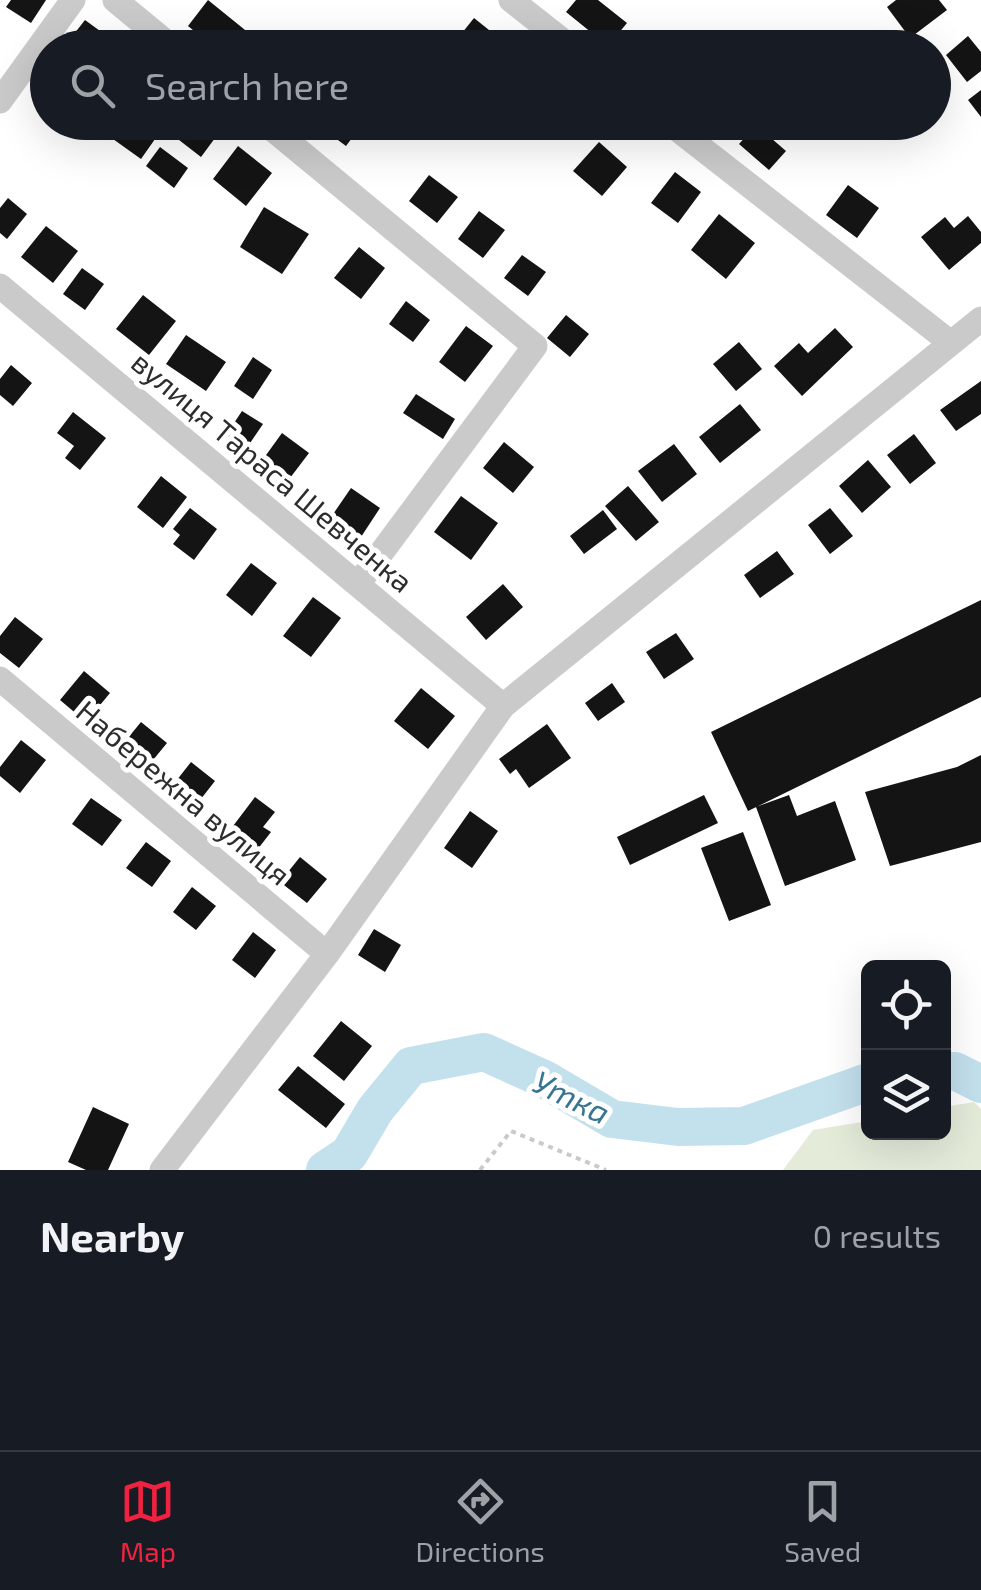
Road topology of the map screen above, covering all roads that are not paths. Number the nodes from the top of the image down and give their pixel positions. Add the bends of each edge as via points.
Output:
1 (73, 0) edge
2 (115, 0) edge
3 (511, 0) edge
4 (51, 30) edge
5 (151, 30) edge
6 (549, 30) edge
7 (30, 59) edge
8 (0, 101) edge
9 (286, 140) edge
10 (691, 140) edge
11 (0, 286) edge
12 (981, 320) edge
13 (951, 343) junction
14 (358, 584) junction
15 (0, 679) edge
16 (503, 706) junction
17 (327, 954) junction
18 (162, 1170) edge

1 - 4 street
2 - 5 street
3 - 6 street
7 - 8 street
9 - 14 street via 534,346
10 - 13 street
11 - 14 street, вулиця Тараса Шевченка
12 - 13 street
13 - 16 street
14 - 16 street, вулиця Тараса Шевченка
15 - 17 street, Набережна вулиця
16 - 17 street
17 - 18 street

